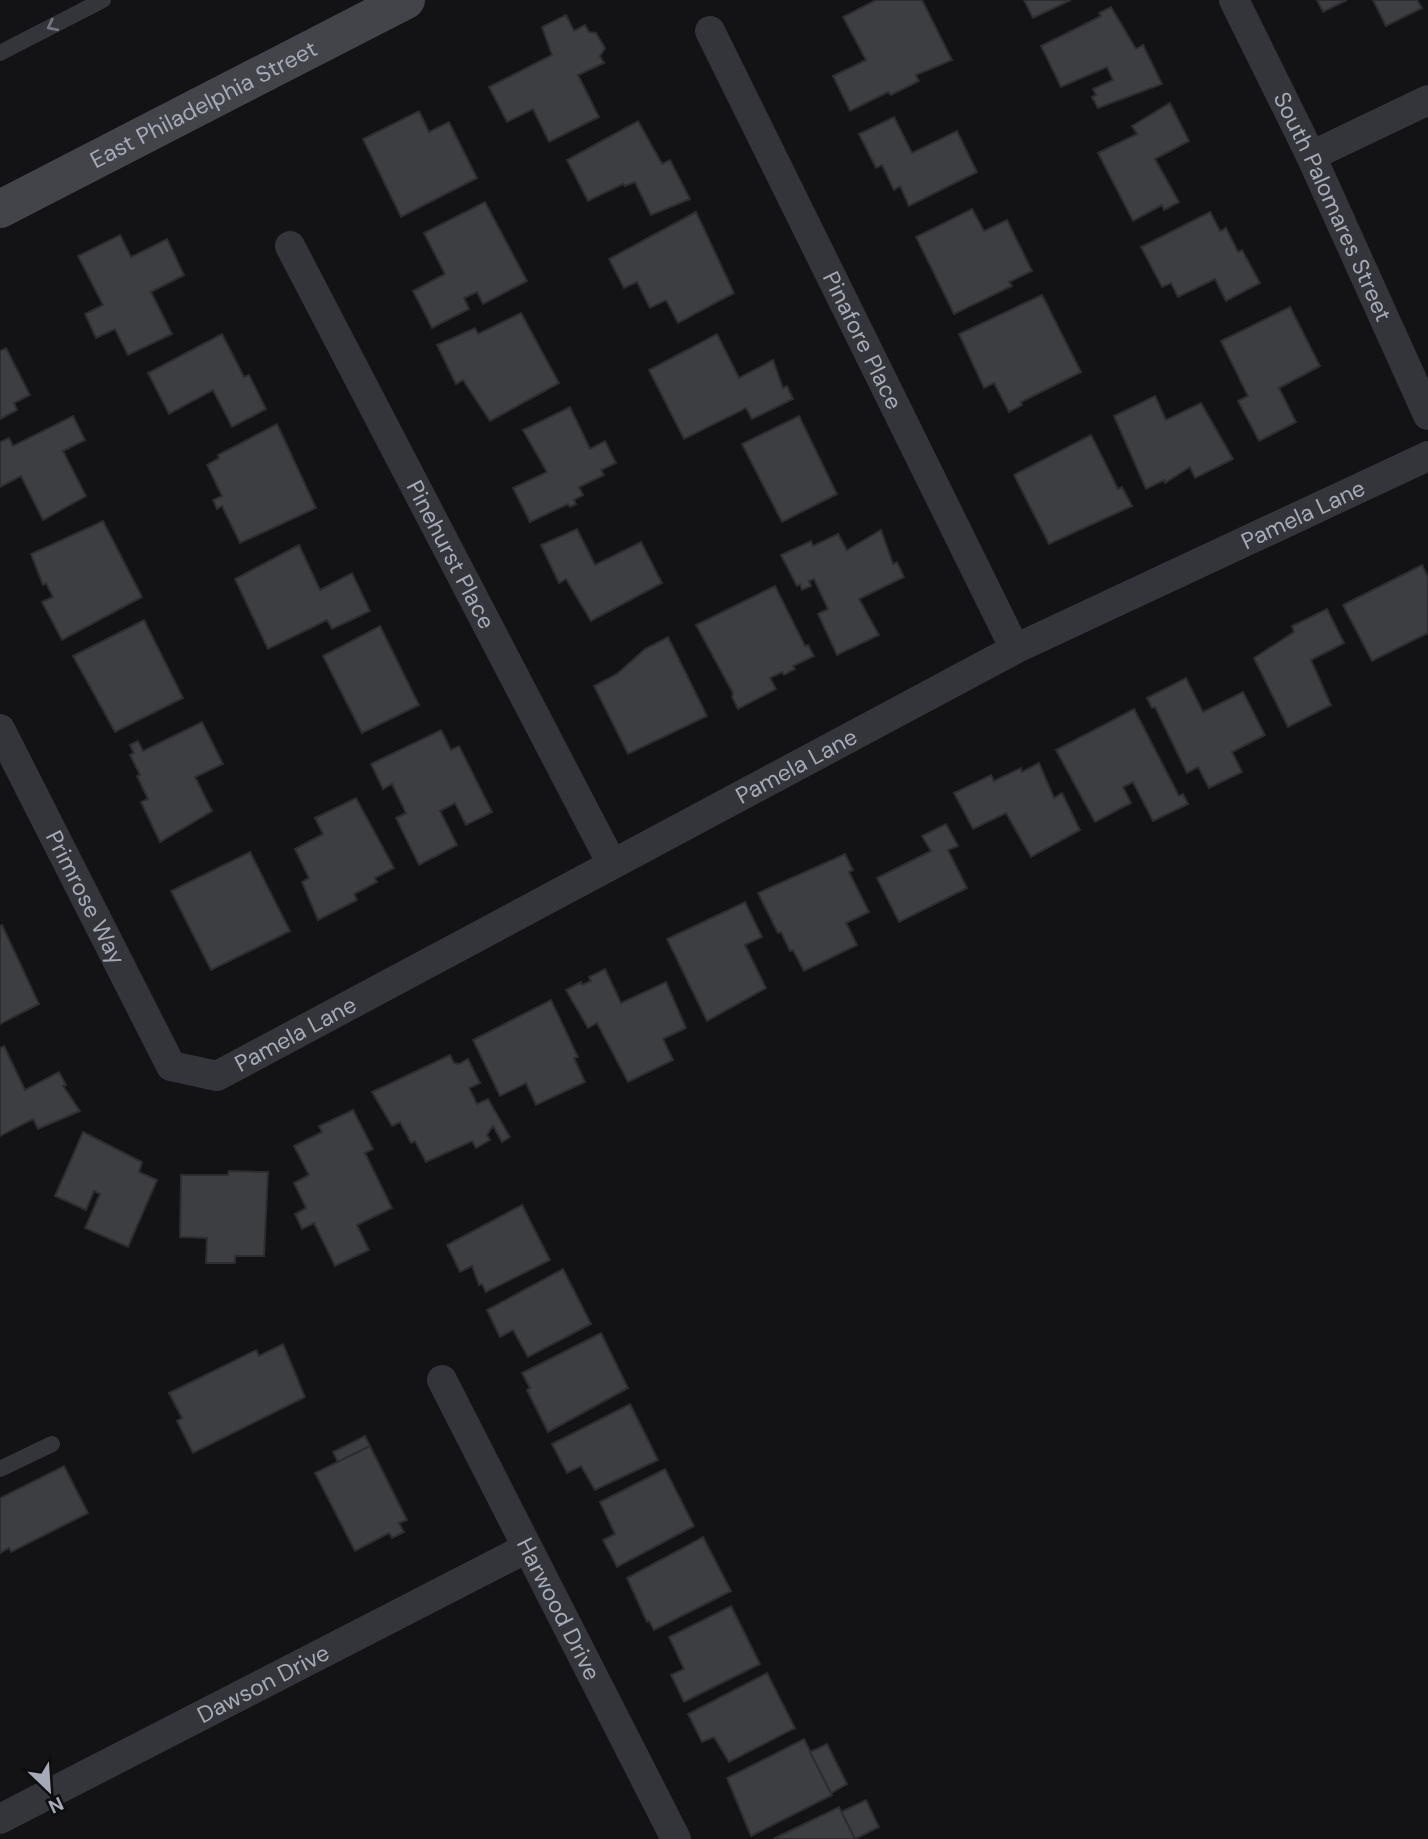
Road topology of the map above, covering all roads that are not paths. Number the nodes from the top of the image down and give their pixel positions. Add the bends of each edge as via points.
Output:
1 (103, 0) edge
2 (407, 0) edge
3 (1234, 0) edge
4 (710, 31) dead end
5 (0, 52) edge
6 (1428, 100) edge
7 (1311, 156) junction
8 (0, 209) edge
9 (290, 246) dead end
10 (1428, 415) edge
11 (1428, 456) edge
12 (1015, 649) junction
13 (0, 729) edge
14 (612, 864) junction
15 (171, 1066) joint
16 (442, 1380) dead end
17 (52, 1444) dead end
18 (0, 1469) edge
19 (527, 1548) junction
20 (0, 1819) edge
21 (676, 1839) edge

1 -> 5 lane
2 - 8 street, East Philadelphia Street
3 - 7 street, South Palomares Street
4 - 12 street, Pinafore Place
6 - 7 street
7 - 10 street, South Palomares Street
9 - 14 street, Pinehurst Place
11 - 12 street, Pamela Lane
12 - 14 street, Pamela Lane
13 - 15 street, Primrose Way
14 - 15 street, Pamela Lane via 217,1076
16 - 19 street, Harwood Drive
17 - 18 lane
19 - 20 street, Dawson Drive
19 - 21 street, Harwood Drive

